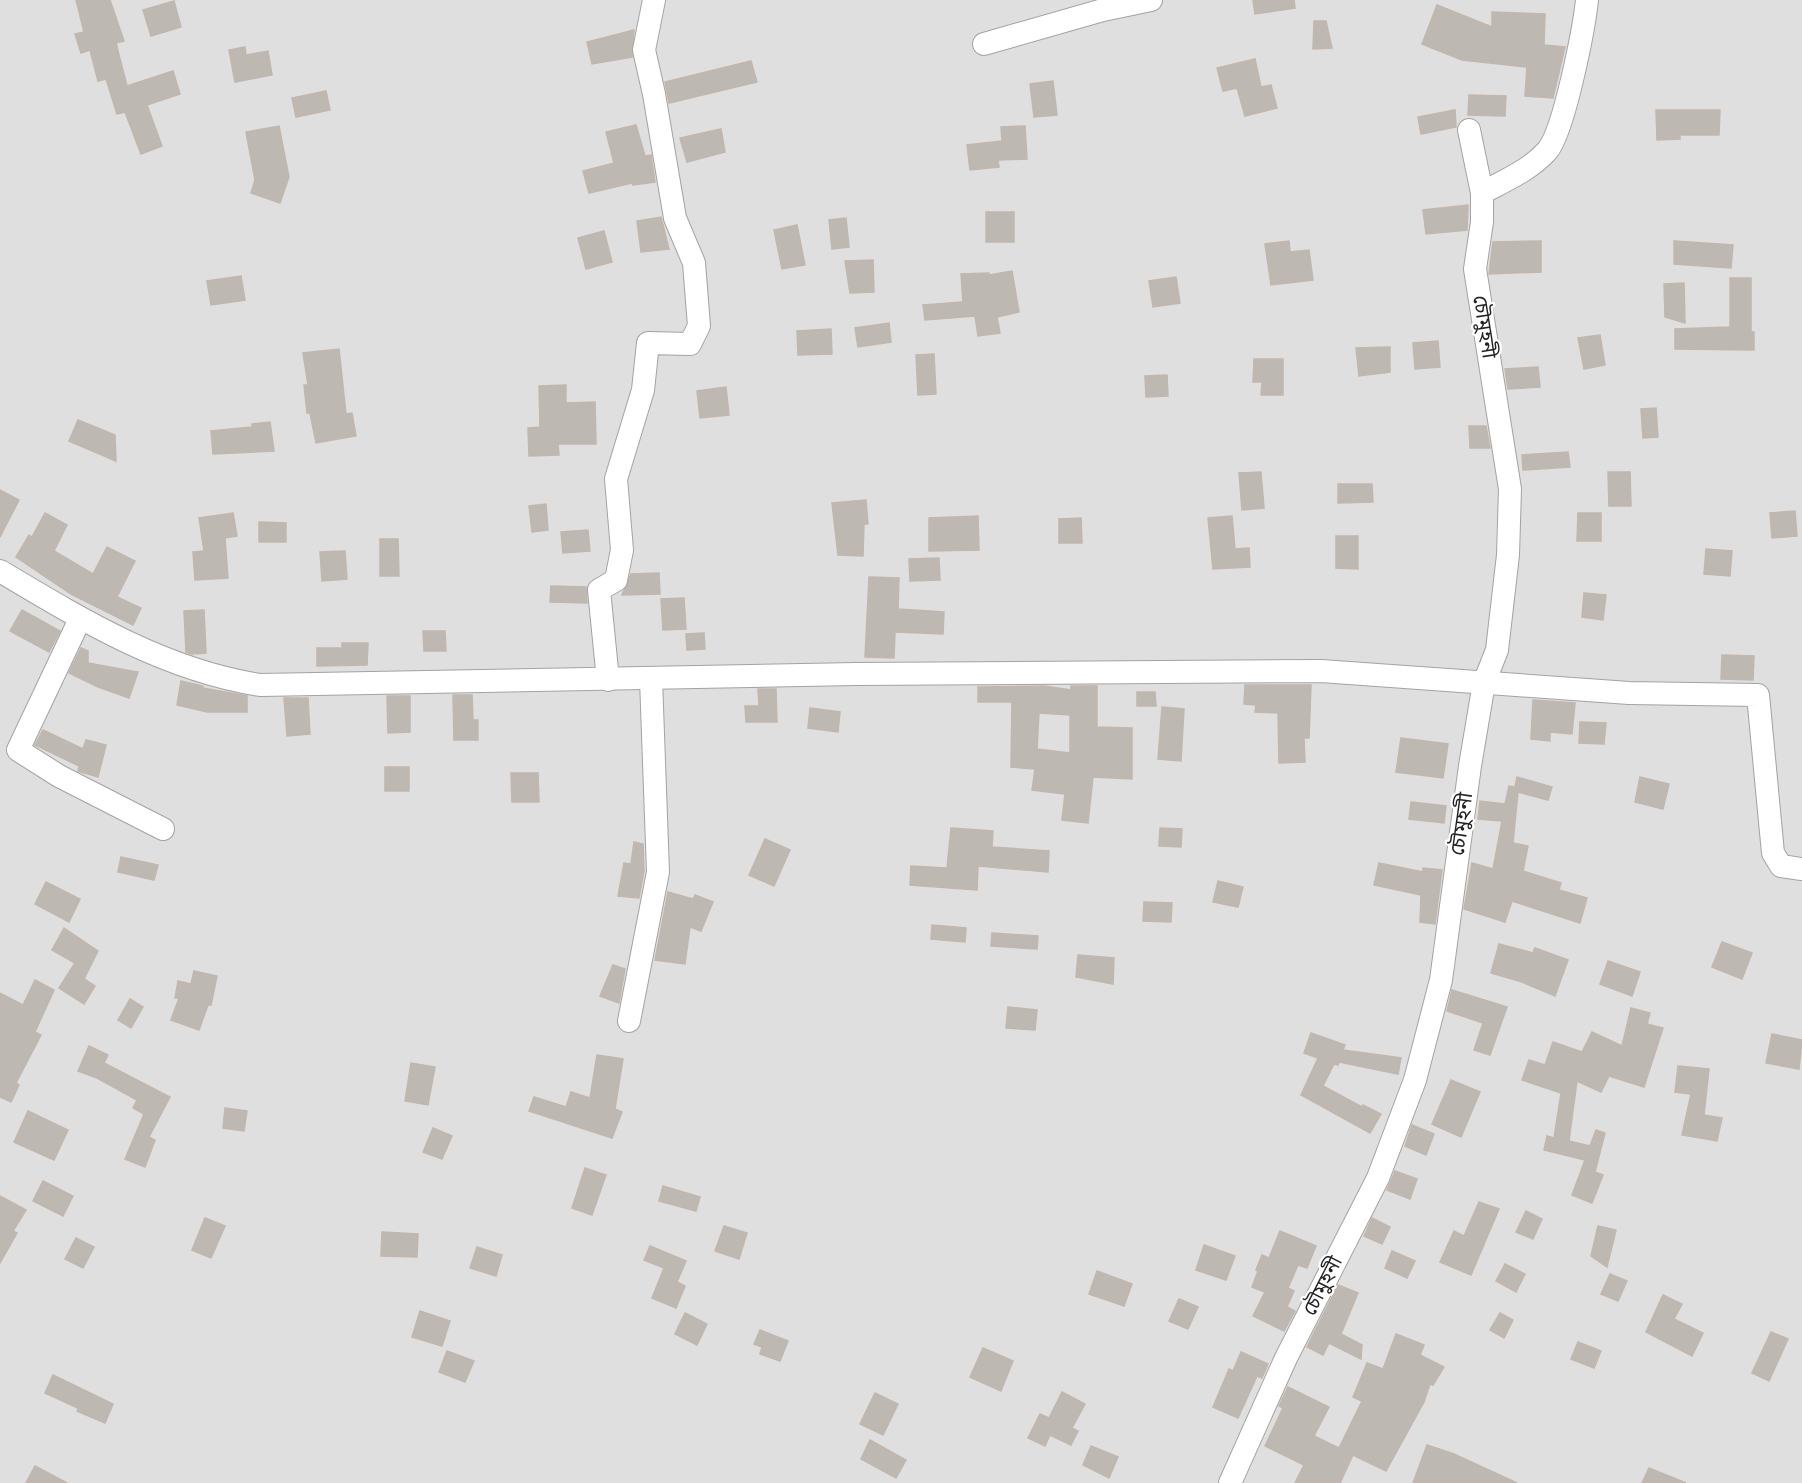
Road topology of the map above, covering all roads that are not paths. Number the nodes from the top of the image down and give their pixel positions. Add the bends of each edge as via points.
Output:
1 (654, 0) edge
2 (1151, 0) edge
3 (1587, 0) edge
4 (984, 44) dead end
5 (1468, 129) dead end
6 (1482, 193) junction
7 (0, 571) edge
8 (80, 618) junction
9 (651, 679) junction
10 (608, 680) junction
11 (1484, 683) junction
12 (163, 830) dead end
13 (1802, 869) edge
14 (630, 1021) dead end
15 (1230, 1483) edge

1 - 10 street via 644,50 675,218 694,263 699,326 690,345 648,343 643,390 616,479 622,550 616,580 599,590
2 - 4 street
3 - 6 street via 1565,109 1549,150 1525,170
5 - 6 street, চৌমুহনী
6 - 11 street, চৌমুহনী via 1475,269 1510,489 1508,555 1497,650
7 - 8 street
8 - 10 street via 176,664 220,679 260,686
8 - 12 street via 18,750
9 - 10 street
9 - 11 street via 1322,672
9 - 14 street via 658,872
11 - 13 street via 1629,693 1758,695 1773,853 1781,866
11 - 15 street, চৌমুহনী via 1441,980 1415,1080 1378,1178 1286,1358

